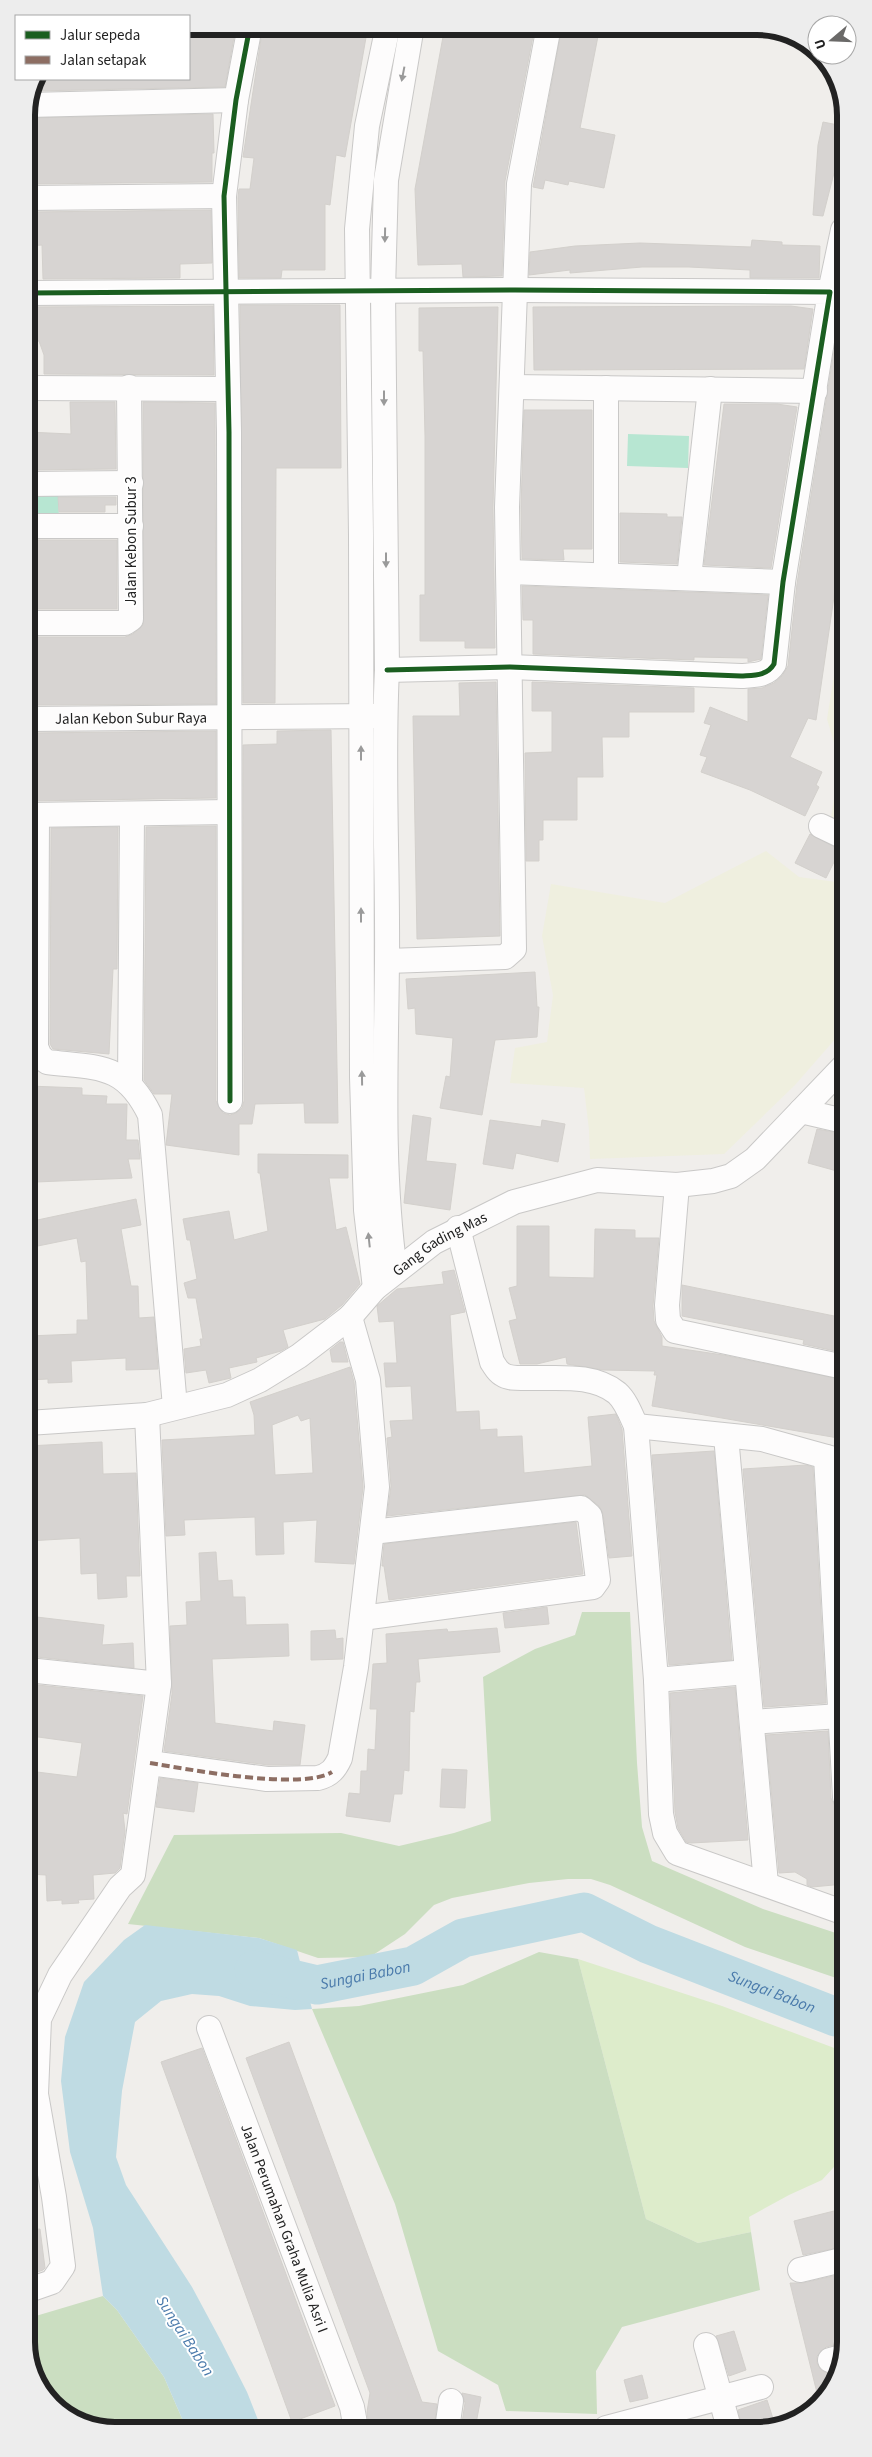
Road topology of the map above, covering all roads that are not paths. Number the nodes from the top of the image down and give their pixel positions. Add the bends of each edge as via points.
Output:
1 (248, 35) edge
2 (386, 35) edge
3 (410, 35) edge
4 (547, 35) edge
5 (236, 100) junction
6 (36, 105) edge
7 (224, 196) junction
8 (35, 198) edge
9 (837, 259) edge
10 (515, 290) junction
11 (383, 291) junction
12 (226, 292) junction
13 (357, 292) junction
14 (830, 292) junction
15 (35, 293) edge
16 (129, 387) junction
17 (512, 387) junction
18 (35, 388) edge
19 (606, 388) junction
20 (710, 389) junction
21 (228, 390) junction
22 (815, 391) junction
23 (132, 483) junction
24 (35, 484) edge
25 (35, 526) edge
26 (131, 526) junction
27 (509, 572) junction
28 (606, 575) junction
29 (689, 578) junction
30 (783, 582) junction
31 (35, 623) edge
32 (510, 667) junction
33 (387, 670) junction
34 (385, 716) junction
35 (361, 717) junction
36 (228, 718) junction
37 (35, 719) edge
38 (229, 812) junction
39 (132, 814) junction
40 (35, 815) edge
41 (821, 826) dead end
42 (837, 834) edge
43 (35, 933) edge
44 (387, 962) junction
45 (837, 1073) edge
46 (130, 1084) junction
47 (230, 1101) dead end
48 (801, 1111) junction
49 (837, 1119) edge
50 (677, 1185) junction
51 (458, 1228) junction
52 (395, 1271) junction
53 (375, 1288) junction
54 (350, 1317) junction
55 (837, 1366) edge
56 (175, 1407) junction
57 (147, 1415) junction
58 (35, 1423) edge
59 (636, 1426) junction
60 (726, 1436) junction
61 (835, 1460) edge
62 (837, 1531) edge
63 (372, 1532) junction
64 (362, 1618) junction
65 (35, 1671) edge
66 (748, 1672) junction
67 (656, 1680) junction
68 (159, 1684) junction
69 (837, 1710) edge
70 (752, 1722) junction
71 (150, 1763) junction
72 (766, 1884) junction
73 (837, 1910) edge
74 (209, 2028) dead end
75 (837, 2261) edge
76 (800, 2270) dead end
77 (35, 2288) edge
78 (706, 2344) dead end
79 (761, 2387) dead end
80 (721, 2398) junction
81 (452, 2401) dead end
82 (676, 2419) edge
83 (356, 2422) edge
84 (448, 2422) edge
85 (653, 2422) edge
86 (727, 2422) edge

1 - 5 street
2 - 13 street via 360,175
3 -> 11 street via 386,180
4 - 10 street via 519,184
5 - 6 street
5 - 7 street
7 - 8 street
7 - 12 street
9 - 14 street
10 - 11 street
10 - 14 street
10 - 17 street
11 - 13 street
11 -> 33 street
12 - 13 street
12 - 15 street
12 - 21 street
13 - 35 street
14 - 22 street
16 - 18 street
16 - 21 street
16 - 23 street, Jalan Kebon Subur 3
17 - 19 street
17 - 27 street
19 - 20 street
19 - 28 street
20 - 22 street
20 - 29 street
21 - 36 street
22 - 30 street
23 - 24 street
23 - 26 street, Jalan Kebon Subur 3
25 - 26 street
26 - 31 street, Jalan Kebon Subur 3 via 129,622
27 - 28 street
27 - 32 street
28 - 29 street
29 - 30 street
30 - 32 street via 774,664 764,673 741,676
32 - 33 street
32 - 44 street via 514,949 506,957
33 - 34 street
34 - 35 street, Jalan Kebon Subur Raya
34 - 44 street
35 - 36 street, Jalan Kebon Subur Raya
53 -> 35 street via 366,1210 362,1077
36 - 37 street, Jalan Kebon Subur Raya
36 - 38 street
38 - 39 street
38 - 47 street
39 - 40 street
39 - 46 street
41 - 42 street
43 - 46 street via 38,1051 47,1062 104,1068
44 - 52 street via 386,1182
45 - 48 street, Gang Gading Mas
46 - 56 street via 150,1115
48 - 49 street
48 - 50 street, Gang Gading Mas via 755,1159 731,1176
50 - 51 street, Gang Gading Mas via 597,1180 514,1202
50 - 55 street via 667,1305 668,1320 675,1331
51 - 52 street, Gang Gading Mas
51 - 59 street via 492,1362 497,1369 503,1375 515,1378 587,1379 606,1386 626,1404
52 - 53 street, Gang Gading Mas
53 - 54 street, Gang Gading Mas
54 - 56 street, Gang Gading Mas via 299,1356 260,1380 227,1395
54 - 63 street via 368,1380 374,1428 377,1487
56 - 57 street, Gang Gading Mas
57 - 58 street, Gang Gading Mas
57 - 68 street
59 - 60 street
59 - 67 street
60 - 61 street via 762,1439
60 - 66 street
61 - 62 street
63 - 64 street
63 - 64 street via 581,1508 590,1516 598,1580 593,1587
64 - 71 street via 340,1758 332,1772 318,1778 267,1779
65 - 68 street
66 - 67 street
66 - 70 street
67 - 72 street via 661,1814 671,1844 677,1854
68 - 71 street
69 - 70 street
70 - 72 street
71 - 77 street via 133,1875 120,1887 60,1975 39,2019 36,2094 63,2266 52,2282
72 - 73 street
74 - 83 street, Jalan Perumahan Graha Mulia Asri I
75 - 76 street
78 - 80 street
79 - 80 street
80 - 82 street
80 - 86 street
81 - 84 street
82 - 85 street

